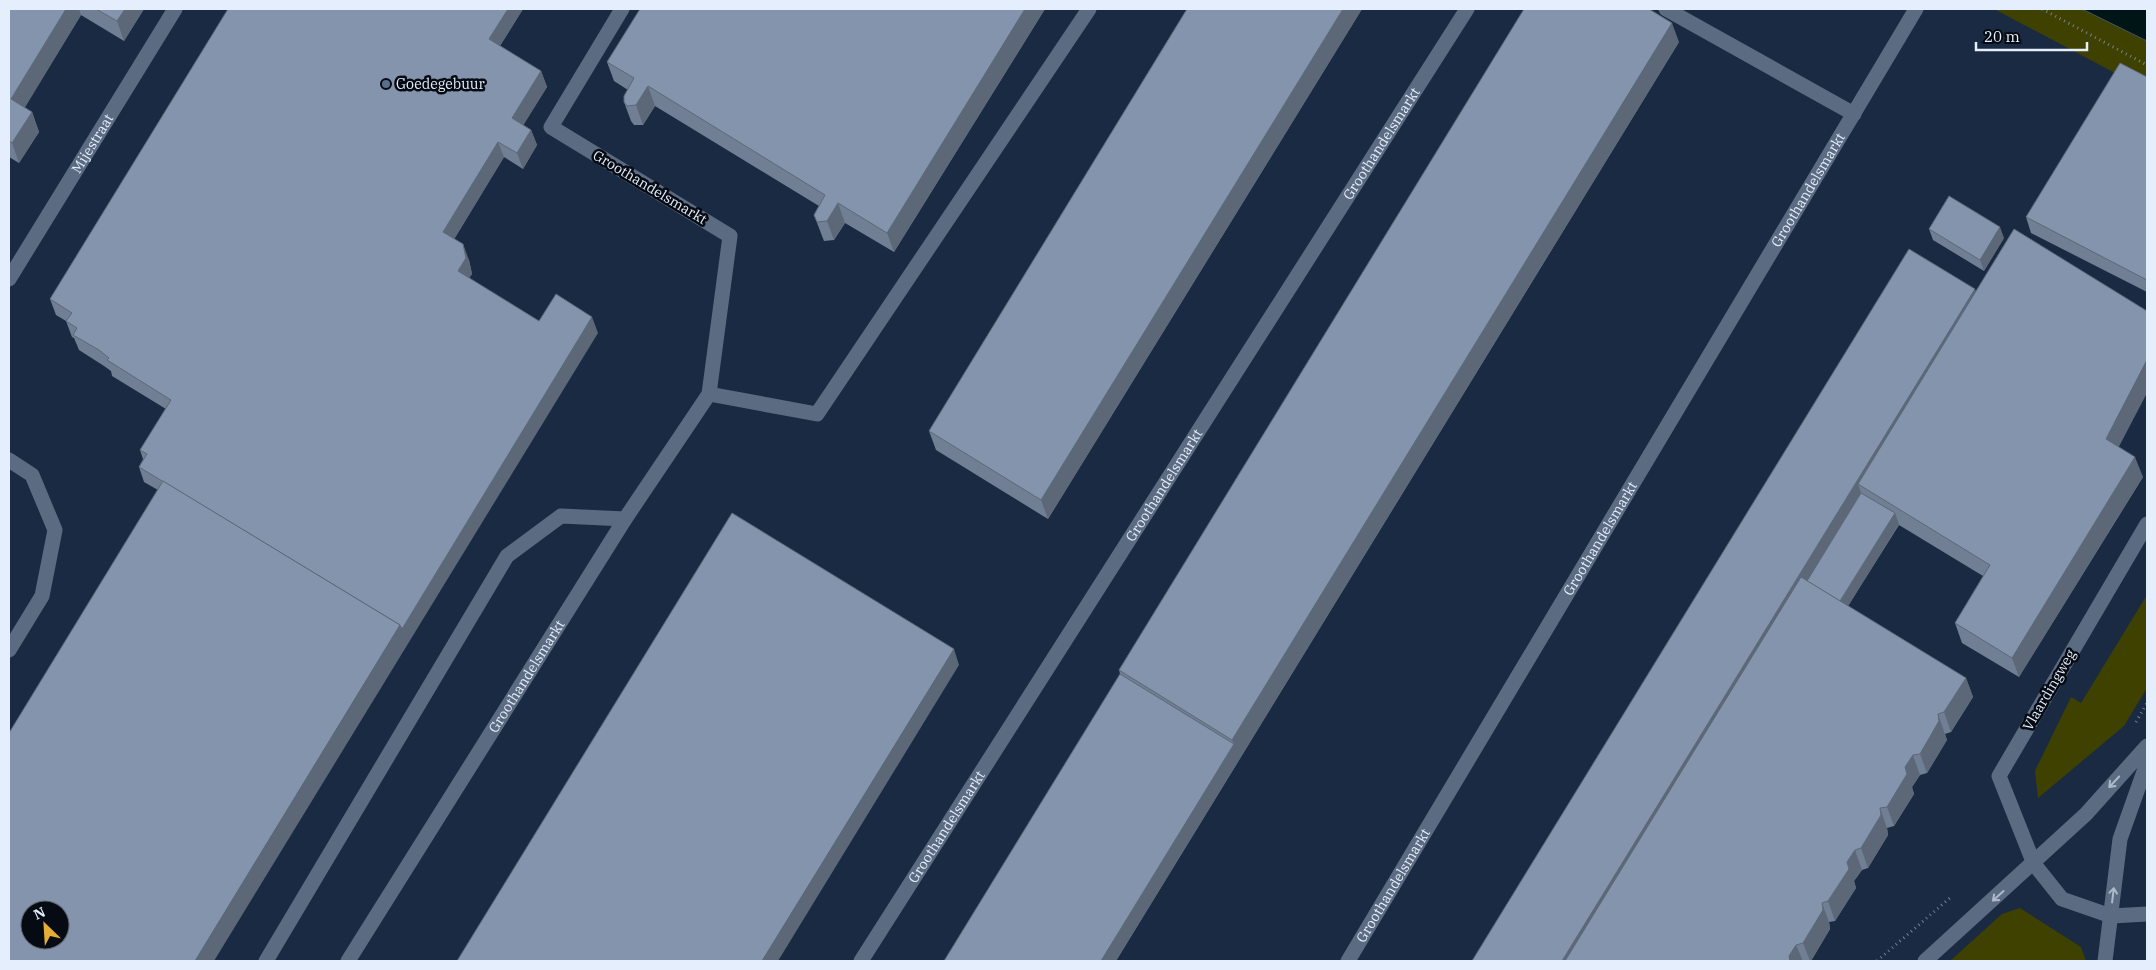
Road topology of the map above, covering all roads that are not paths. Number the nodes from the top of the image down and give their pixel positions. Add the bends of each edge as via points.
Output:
1 (175, 9) edge
2 (622, 9) edge
3 (1089, 9) edge
4 (1467, 9) edge
5 (1666, 9) edge
6 (1916, 9) edge
7 (1854, 114) junction
8 (9, 279) edge
9 (709, 394) junction
10 (9, 460) edge
11 (625, 519) junction
12 (2147, 524) edge
13 (9, 650) edge
14 (2147, 746) edge
15 (2147, 764) edge
16 (2034, 864) junction
17 (2147, 914) edge
18 (2111, 916) junction
19 (266, 961) edge
20 (348, 961) edge
21 (860, 961) edge
22 (1348, 961) edge
23 (1925, 961) edge
24 (2106, 961) edge

1 - 8 street, Mijestraat
2 - 9 street, Groothandelsmarkt via 551,127 730,236
3 - 9 street via 817,414
4 - 21 street, Groothandelsmarkt
5 - 7 street
6 - 7 street, Groothandelsmarkt
7 - 22 street, Groothandelsmarkt
9 - 11 street, Groothandelsmarkt
10 - 13 street via 32,476 55,530 42,596
11 - 19 street via 561,516 507,556
11 - 20 street, Groothandelsmarkt
12 - 16 street, Vlaardingweg via 1999,776
14 -> 16 street via 2086,814
18 -> 15 street via 2120,839
16 - 18 street, Vlaardingweg via 2062,899
16 -> 23 street
17 - 18 street, Vlaardingweg
18 - 24 street

